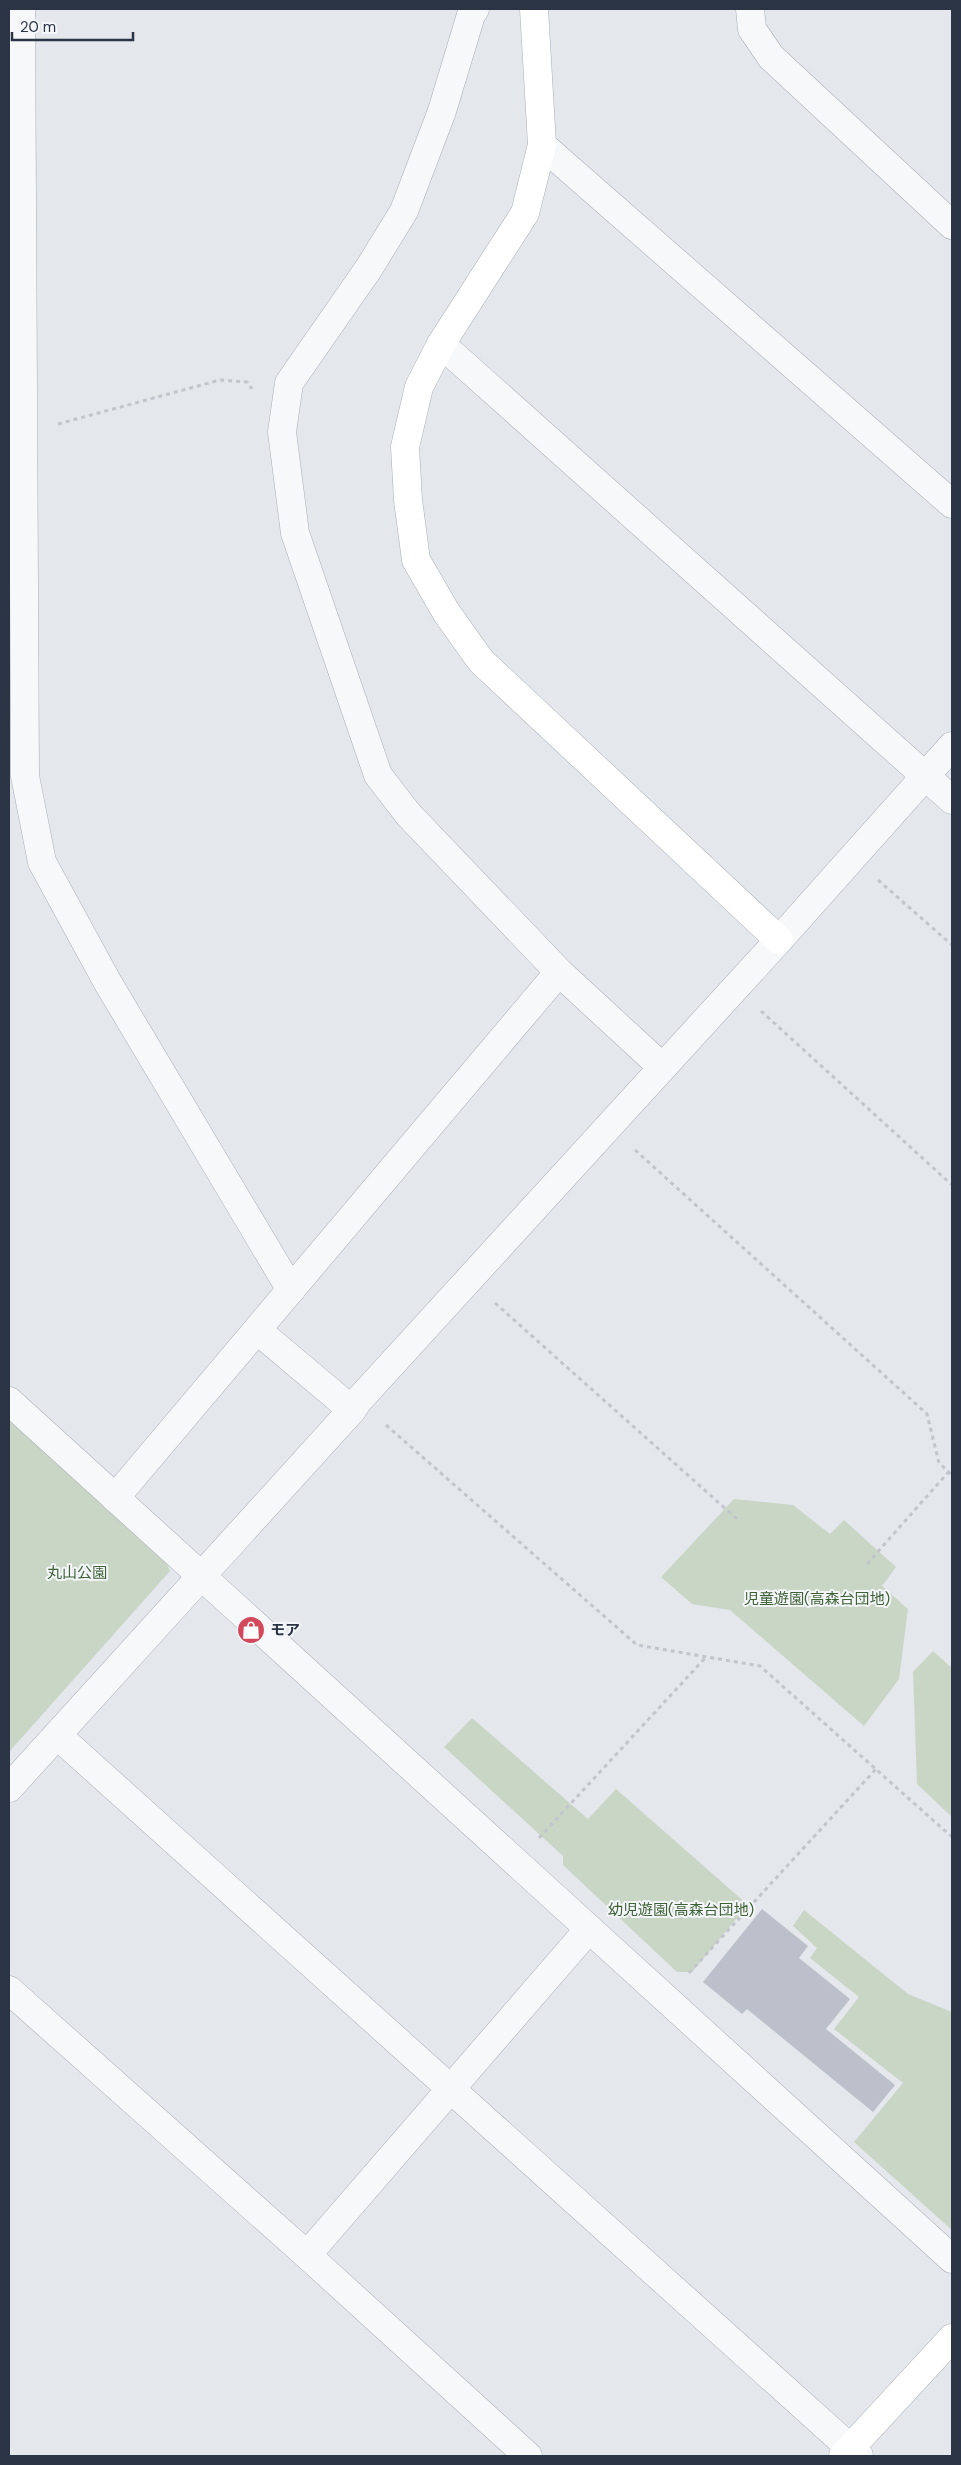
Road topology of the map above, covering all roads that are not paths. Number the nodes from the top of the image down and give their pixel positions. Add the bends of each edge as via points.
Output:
1 (21, 9) edge
2 (475, 9) edge
3 (534, 9) edge
4 (750, 9) edge
5 (542, 145) junction
6 (952, 226) edge
7 (441, 344) junction
8 (952, 504) edge
9 (952, 746) edge
10 (926, 776) junction
11 (952, 800) edge
12 (779, 940) junction
13 (559, 972) junction
14 (662, 1067) junction
15 (291, 1290) junction
16 (256, 1330) junction
17 (9, 1400) edge
18 (355, 1405) junction
19 (115, 1498) junction
20 (200, 1576) junction
21 (57, 1734) junction
22 (9, 1788) edge
23 (589, 1929) junction
24 (9, 1990) edge
25 (450, 2089) junction
26 (307, 2255) junction
27 (952, 2260) edge
28 (952, 2338) edge
29 (851, 2454) edge
30 (528, 2456) edge

1 - 15 street via 26,776 42,862 108,984
2 - 13 street via 404,211 369,268 289,383 282,432 295,533 378,775 408,814
3 - 5 street
4 - 6 street via 752,29 771,57
5 - 7 street via 525,213
5 - 8 street
7 - 10 street
7 - 12 street via 419,387 405,447 416,560 480,661
9 - 10 street
10 - 11 street
10 - 12 street
12 - 14 street
13 - 14 street
13 - 15 street
14 - 18 street
15 - 16 street
16 - 18 street
16 - 19 street
17 - 19 street
18 - 20 street
19 - 20 street
20 - 21 street
20 - 23 street
21 - 22 street
21 - 25 street
23 - 25 street
23 - 27 street
24 - 26 street
25 - 26 street
25 - 29 street
26 - 30 street
28 - 29 street

